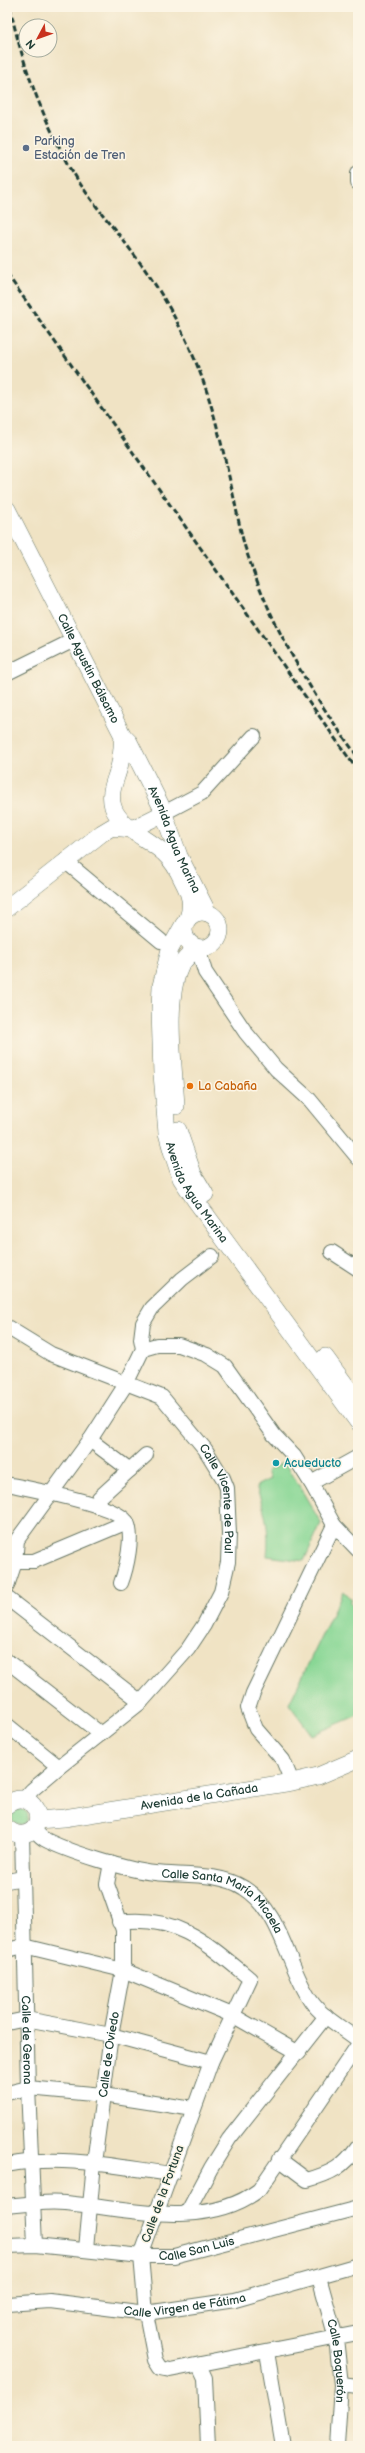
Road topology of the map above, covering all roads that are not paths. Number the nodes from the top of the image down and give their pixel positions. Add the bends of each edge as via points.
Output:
1 (358, 172) edge
2 (358, 183) edge
3 (8, 512) edge
4 (74, 640) junction
5 (7, 673) edge
6 (124, 736) junction
7 (254, 736) dead end
8 (140, 765) junction
9 (116, 777) junction
10 (162, 814) junction
11 (132, 829) junction
12 (66, 861) junction
13 (7, 908) edge
14 (208, 913) junction
15 (186, 921) junction
16 (161, 941) dead end
17 (197, 948) junction
18 (358, 1158) edge
19 (332, 1252) dead end
20 (212, 1256) dead end
21 (358, 1269) edge
22 (7, 1327) edge
23 (143, 1349) junction
24 (126, 1384) junction
25 (358, 1402) edge
26 (358, 1422) edge
27 (90, 1440) junction
28 (146, 1455) dead end
29 (358, 1457) edge
30 (130, 1470) junction
31 (311, 1483) junction
32 (7, 1484) edge
33 (50, 1494) junction
34 (97, 1506) junction
35 (127, 1522) junction
36 (334, 1525) junction
37 (358, 1550) edge
38 (11, 1562) edge
39 (121, 1583) dead end
40 (7, 1586) edge
41 (7, 1598) edge
42 (7, 1661) edge
43 (141, 1702) junction
44 (7, 1725) edge
45 (101, 1734) junction
46 (358, 1759) edge
47 (59, 1767) junction
48 (292, 1782) junction
49 (24, 1799) junction
50 (7, 1805) edge
51 (25, 1828) edge
52 (111, 1863) junction
53 (23, 1878) junction
54 (7, 1881) edge
55 (119, 1922) junction
56 (24, 1946) junction
57 (7, 1950) edge
58 (123, 1970) junction
59 (232, 2015) junction
60 (326, 2016) junction
61 (26, 2019) junction
62 (7, 2023) edge
63 (111, 2035) junction
64 (358, 2040) edge
65 (358, 2045) edge
66 (298, 2053) junction
67 (211, 2062) junction
68 (28, 2088) junction
69 (7, 2093) edge
70 (104, 2095) junction
71 (193, 2109) junction
72 (358, 2146) edge
73 (279, 2159) junction
74 (30, 2160) junction
75 (94, 2163) junction
76 (7, 2165) edge
77 (172, 2174) junction
78 (34, 2203) junction
79 (88, 2205) junction
80 (7, 2206) edge
81 (358, 2208) edge
82 (187, 2213) junction
83 (157, 2214) junction
84 (35, 2245) junction
85 (7, 2246) edge
86 (86, 2249) junction
87 (141, 2256) junction
88 (358, 2265) edge
89 (319, 2277) junction
90 (7, 2304) edge
91 (146, 2313) junction
92 (358, 2333) edge
93 (336, 2338) junction
94 (267, 2352) junction
95 (199, 2365) junction
96 (341, 2385) junction
97 (358, 2387) edge
98 (208, 2446) edge
99 (283, 2446) edge
100 (337, 2446) edge

1 - 2 street
3 - 4 street, Calle Agustin Bálsamo
4 - 5 street
4 - 6 street, Calle Agustin Bálsamo
6 - 8 street, Avenida Agua Marina
6 - 9 street, Calle Agustin Bálsamo
7 - 10 street via 202,793
8 - 9 street via 128,765
8 - 10 street, Avenida Agua Marina via 161,806
9 - 11 street, Calle Agustin Bálsamo via 111,797 114,809
10 - 11 street
10 - 14 street, Avenida Agua Marina via 178,856
11 - 12 street via 112,828
11 - 15 street, Avenida Agua Marina via 176,866 189,892 191,909
12 - 13 street
12 - 16 street
14 - 15 street via 199,912
14 - 17 street via 219,924 219,937 211,946
15 - 17 street via 184,936 187,942
15 - 26 street, Avenida Agua Marina via 170,949 161,986 160,1009 167,1133 176,1165 196,1201
17 - 18 street via 205,972 246,1033 276,1069 310,1100
17 - 25 street, Avenida Agua Marina via 181,966 174,987 172,1010 178,1131 184,1150 193,1174 206,1195
19 - 21 street
20 - 23 street via 171,1288 152,1308 143,1323
22 - 24 street, Calle Vicente de Paul via 51,1354
23 - 24 street
23 - 31 street via 157,1345 179,1345 207,1355 224,1366 274,1435 294,1456
24 - 27 street
24 - 43 street, Calle Vicente de Paul via 162,1397 205,1449 227,1488 229,1534 225,1578 204,1626 188,1649
27 - 30 street
27 - 33 street
28 - 30 street
29 - 31 street
30 - 34 street via 99,1498
31 - 36 street
32 - 33 street
33 - 34 street
33 - 38 street via 17,1540
34 - 35 street via 122,1516
35 - 38 street via 34,1561
35 - 39 street via 129,1540
36 - 37 street
36 - 48 street via 248,1708 256,1729 283,1760
38 - 40 street
41 - 43 street
42 - 45 street
43 - 45 street, Calle Vicente de Paul
44 - 47 street
45 - 47 street, Calle Vicente de Paul
46 - 48 street, Avenida de la Cañada via 318,1776
47 - 49 street, Calle Vicente de Paul
48 - 51 street, Avenida de la Cañada via 64,1818
49 - 50 street via 12,1801
49 - 51 street via 33,1805
51 - 52 street, Calle Santa María Micaela via 44,1839
51 - 53 street, Calle de Gerona
52 - 55 street, Calle de Oviedo via 107,1884
52 - 60 street, Calle Santa María Micaela via 152,1873 213,1878 232,1882 244,1888 255,1896 272,1918 305,1992
53 - 54 street
53 - 56 street, Calle de Gerona
55 - 58 street, Calle de Oviedo via 123,1930
55 - 59 street, Calle de la Fortuna via 149,1920 176,1928 207,1942 250,1979
56 - 57 street
56 - 58 street
56 - 61 street, Calle de Gerona
58 - 59 street
58 - 63 street, Calle de Oviedo
59 - 66 street
59 - 67 street, Calle de la Fortuna
60 - 64 street, Calle Santa María Micaela
60 - 66 street
61 - 62 street
61 - 63 street
61 - 68 street, Calle de Gerona
63 - 67 street
63 - 70 street, Calle de Oviedo
65 - 73 street
66 - 82 street via 229,2139
67 - 71 street, Calle de la Fortuna
68 - 69 street
68 - 70 street
68 - 74 street, Calle de Gerona
70 - 71 street
70 - 75 street, Calle de Oviedo
71 - 77 street, Calle de la Fortuna
72 - 73 street via 346,2163 328,2174 308,2180
73 - 82 street via 259,2190 250,2196 229,2205
74 - 75 street
74 - 76 street
74 - 78 street, Calle de Gerona
75 - 77 street
75 - 79 street, Calle de Oviedo
77 - 83 street, Calle de la Fortuna
78 - 79 street
78 - 80 street
78 - 84 street, Calle de Gerona
79 - 83 street
79 - 86 street, Calle de Oviedo
81 - 87 street, Calle San Luis via 174,2256
82 - 83 street
83 - 87 street, Calle de la Fortuna
84 - 85 street, Calle San Luis
84 - 86 street, Calle San Luis
86 - 87 street, Calle San Luis
87 - 91 street, Calle de la Fortuna
88 - 89 street, Calle Virgen de Fátima
89 - 91 street, Calle Virgen de Fátima via 235,2300
89 - 93 street, Calle Boquerón
90 - 91 street, Calle Virgen de Fátima via 50,2302
91 - 95 street, Calle de la Fortuna via 155,2360 160,2368 170,2370
92 - 93 street, Calle de la Fortuna
93 - 94 street, Calle de la Fortuna
93 - 96 street, Calle Boquerón
94 - 95 street, Calle de la Fortuna
94 - 99 street
95 - 98 street via 206,2378
96 - 97 street
96 - 100 street, Calle Boquerón

